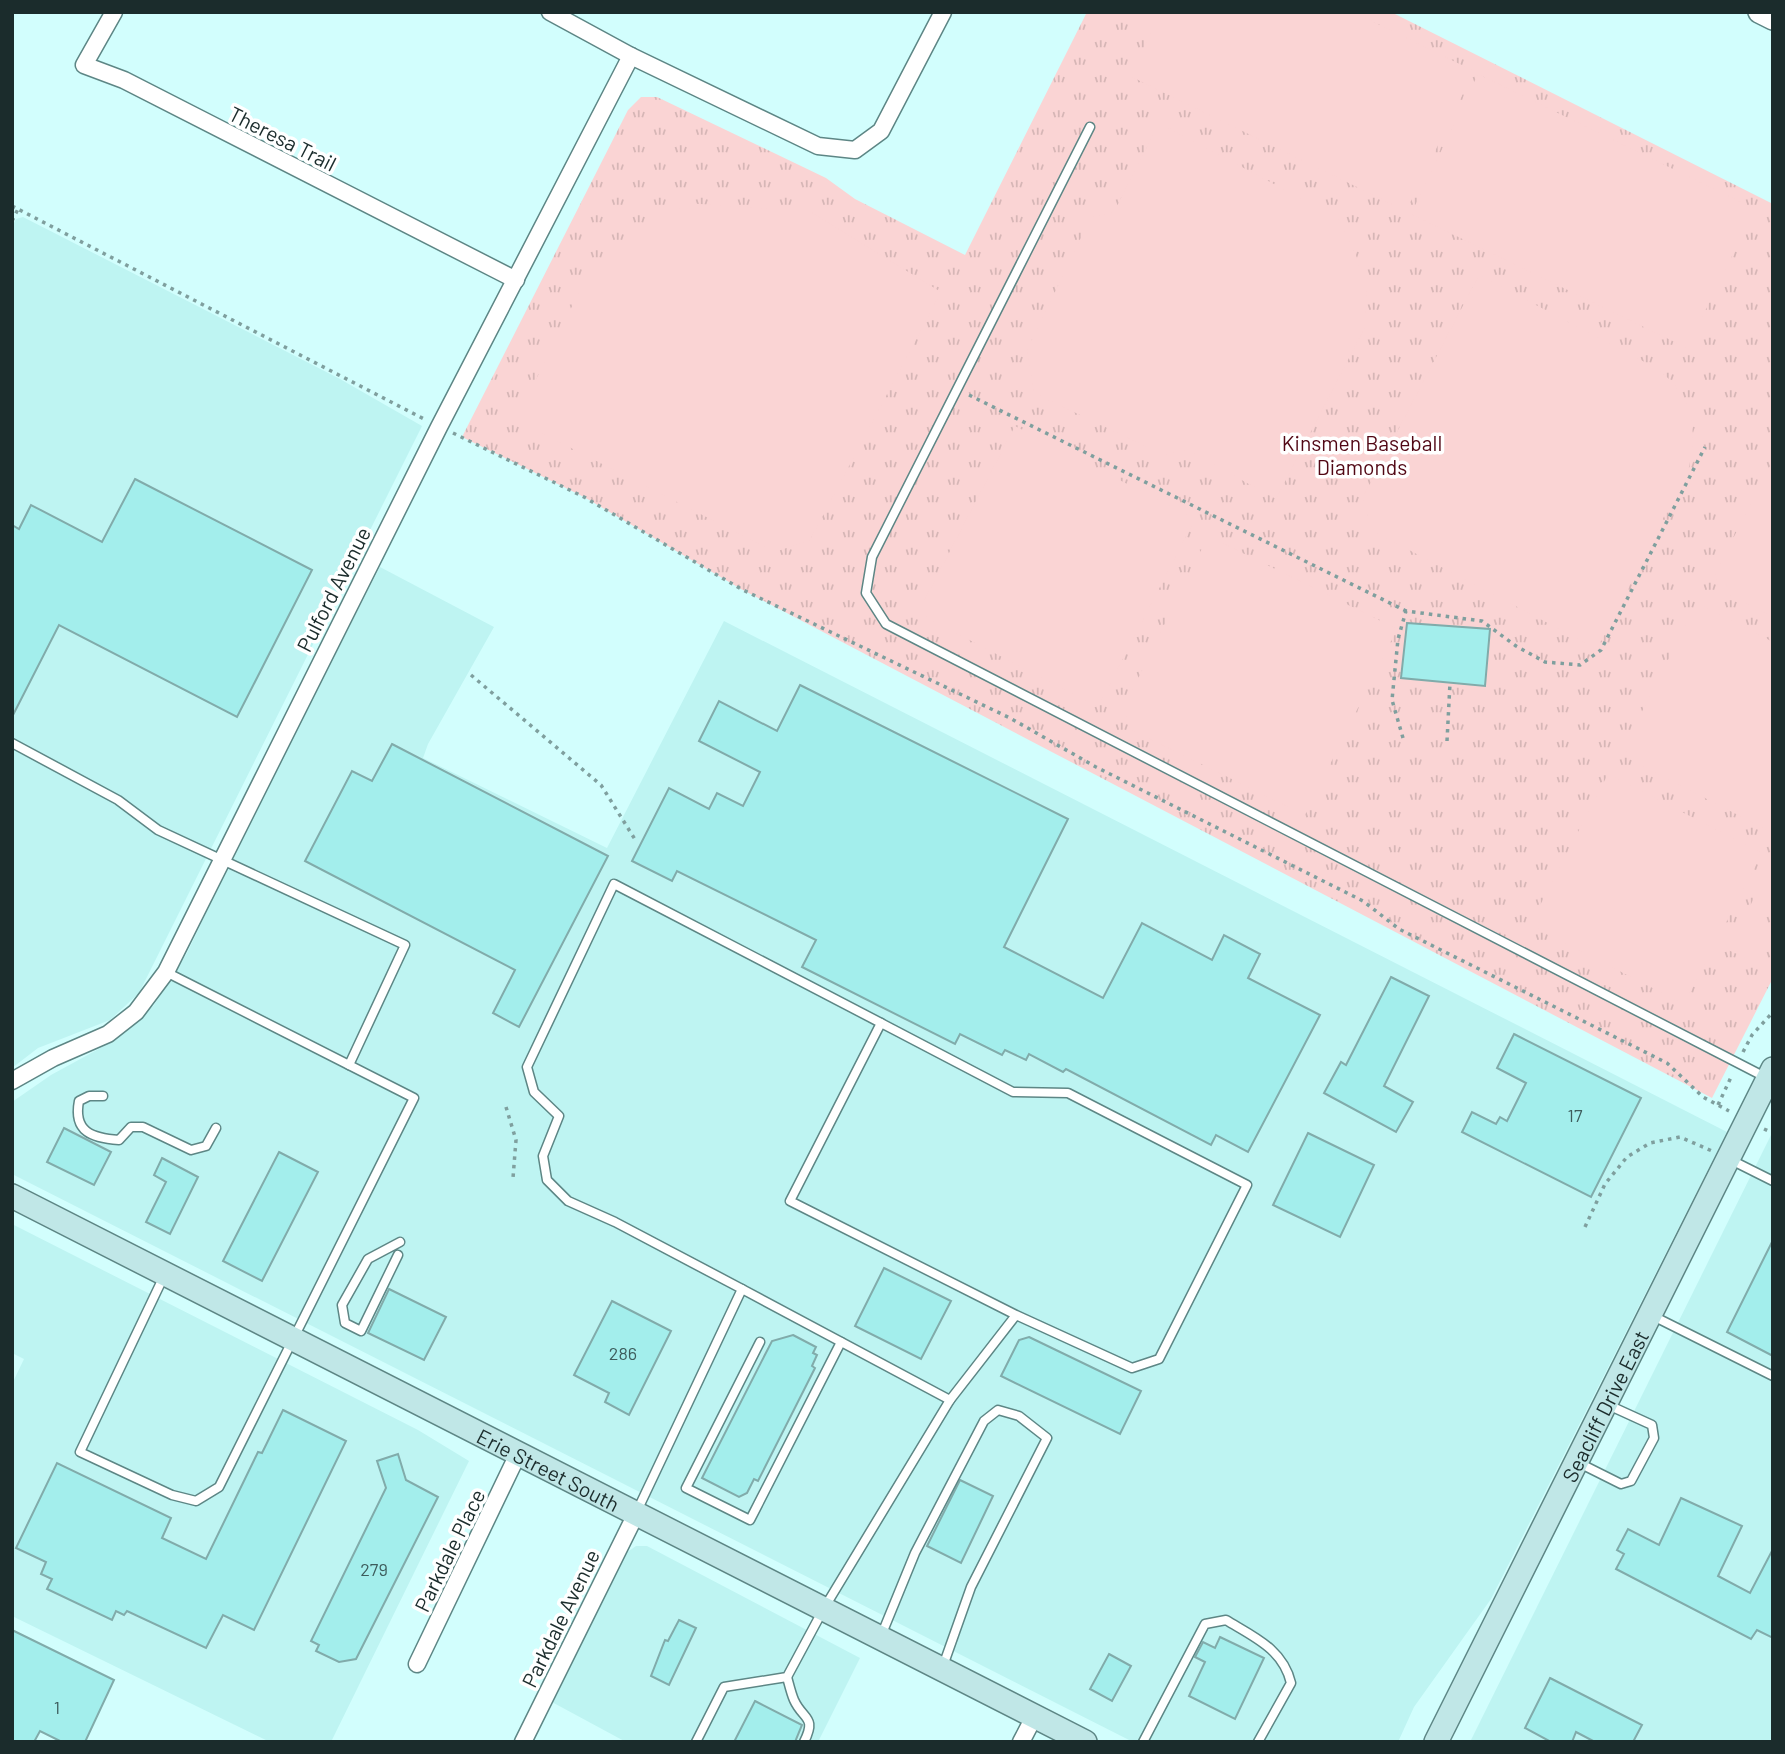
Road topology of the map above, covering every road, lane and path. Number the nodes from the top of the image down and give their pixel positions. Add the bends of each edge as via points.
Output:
1 (114, 12) edge
2 (550, 12) edge
3 (943, 12) edge
4 (1759, 12) edge
5 (1773, 19) edge
6 (631, 56) junction
7 (1090, 127) dead end
8 (12, 206) edge
9 (18, 209) junction
10 (12, 221) edge
11 (516, 280) junction
12 (957, 388) junction
13 (439, 427) junction
14 (1705, 447) dead end
15 (1406, 611) junction
16 (471, 676) dead end
17 (1450, 683) dead end
18 (1403, 738) dead end
19 (1447, 741) dead end
20 (12, 743) edge
21 (636, 841) dead end
22 (220, 860) junction
23 (166, 972) junction
24 (881, 1023) junction
25 (349, 1065) junction
26 (1770, 1074) edge
27 (12, 1081) edge
28 (103, 1096) dead end
29 (506, 1107) dead end
30 (1728, 1110) dead end
31 (216, 1128) dead end
32 (1727, 1158) junction
33 (513, 1178) dead end
34 (1773, 1181) edge
35 (12, 1196) edge
36 (1585, 1227) dead end
37 (400, 1242) dead end
38 (398, 1255) dead end
39 (166, 1273) junction
40 (742, 1289) junction
41 (1650, 1314) junction
42 (1016, 1315) junction
43 (292, 1338) junction
44 (760, 1342) dead end
45 (841, 1342) junction
46 (1773, 1376) edge
47 (950, 1400) junction
48 (1605, 1404) junction
49 (518, 1454) junction
50 (1576, 1462) junction
51 (636, 1514) junction
52 (823, 1610) junction
53 (880, 1639) junction
54 (417, 1664) dead end
55 (942, 1671) junction
56 (786, 1677) junction
57 (1034, 1717) junction
58 (523, 1742) edge
59 (696, 1742) edge
60 (804, 1742) edge
61 (1021, 1742) edge
62 (1085, 1742) edge
63 (1143, 1742) edge
64 (1258, 1742) edge
65 (1436, 1742) edge

1 - 11 street, Theresa Trail via 84,65 124,80
2 - 6 street
3 - 6 street via 881,131 855,150 818,146
4 - 5 street
6 - 11 street, Pulford Avenue
7 - 12 lane
8 - 9 path
9 - 10 path
9 - 13 path
11 - 13 street, Pulford Avenue
12 - 15 path
12 - 26 lane via 872,556 866,593 886,624
13 - 22 street, Pulford Avenue
13 - 30 path via 584,497 741,589 1010,718 1096,767 1363,901 1399,929 1667,1063 1703,1097
14 - 15 path via 1601,650 1580,665 1545,662 1482,621
15 - 18 path via 1398,639 1392,700
16 - 21 path via 601,785
17 - 19 path
20 - 22 lane via 118,800 158,830
22 - 23 street, Pulford Avenue
22 - 25 lane via 405,945
23 - 25 lane
23 - 27 street, Pulford Avenue via 136,1012 108,1034
24 - 40 lane via 614,884 527,1067 534,1092 559,1116 543,1156 547,1180 568,1201
24 - 42 lane via 790,1201
24 - 42 lane via 1013,1092 1068,1093 1247,1185 1159,1359 1132,1368
25 - 43 lane via 414,1098
26 - 32 main road, Seacliff Drive East
28 - 31 lane via 79,1101 76,1116 82,1129 101,1138 120,1140 131,1128 143,1127 191,1150 206,1146
29 - 33 path via 516,1140
32 - 34 lane
32 - 36 path via 1680,1137 1650,1143 1627,1157 1612,1175
32 - 41 main road, Seacliff Drive East
35 - 39 main road, Erie Street South
37 - 38 lane via 368,1258 342,1305 345,1323 361,1331
39 - 43 main road, Erie Street South
39 - 43 lane via 80,1452 172,1495 196,1501 219,1487
40 - 45 lane
40 - 51 lane
41 - 46 lane
41 - 48 main road, Seacliff Drive East
42 - 47 lane
43 - 49 main road, Erie Street South
44 - 45 lane via 687,1488 750,1520
45 - 47 lane
47 - 52 lane
48 - 50 main road, Seacliff Drive East
48 - 50 lane via 1652,1425 1654,1438 1631,1481 1621,1484
49 - 51 main road, Erie Street South
49 - 54 street, Parkdale Place
50 - 65 main road, Seacliff Drive East
51 - 52 main road, Erie Street South
51 - 58 street, Parkdale Avenue
52 - 53 main road, Erie Street South
52 - 56 lane
53 - 55 main road, Erie Street South
53 - 55 lane via 937,1508 984,1421 998,1410 1019,1416 1047,1438 971,1587
55 - 57 main road, Erie Street South
56 - 59 lane via 724,1687
56 - 60 lane via 795,1703 808,1717 811,1729
57 - 61 street
57 - 62 main road, Erie Street South
63 - 64 lane via 1206,1624 1226,1620 1286,1662 1290,1683

